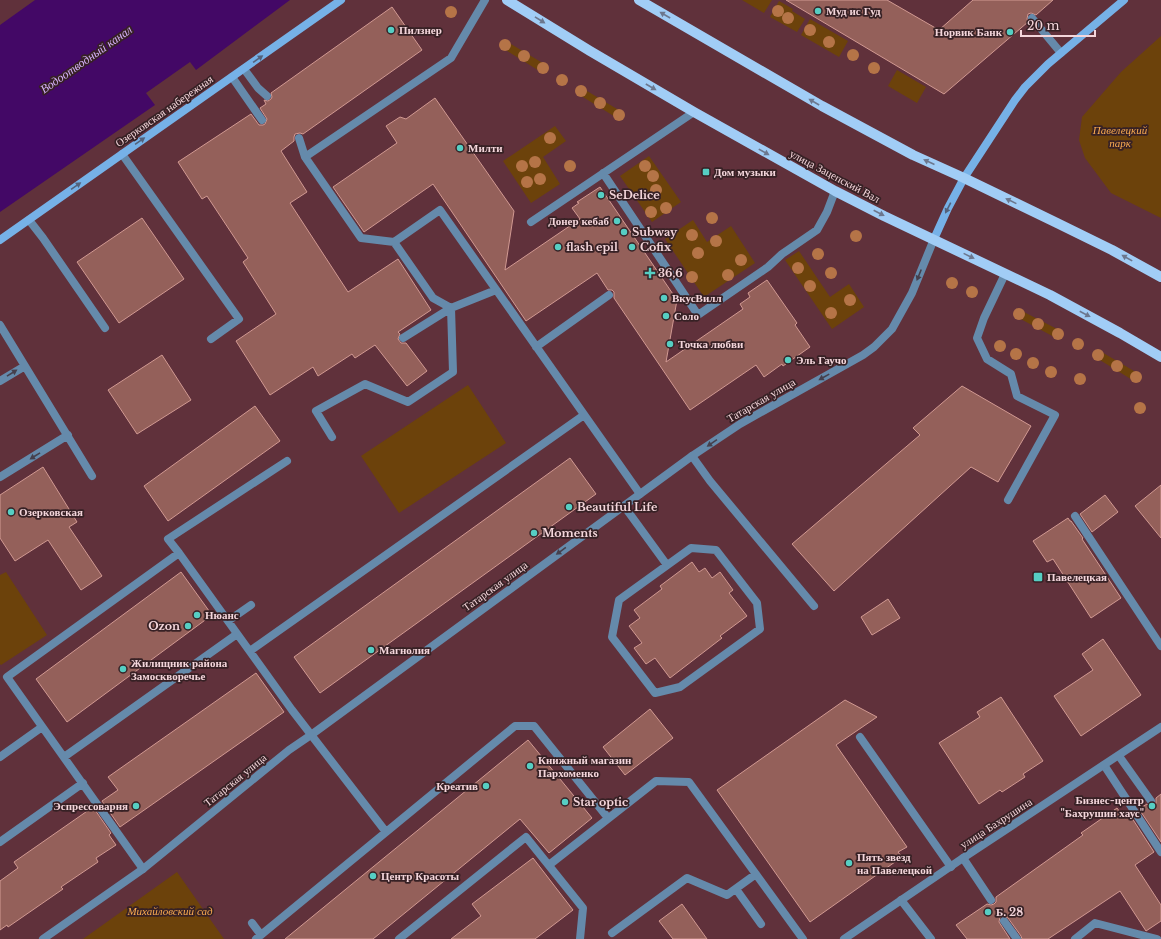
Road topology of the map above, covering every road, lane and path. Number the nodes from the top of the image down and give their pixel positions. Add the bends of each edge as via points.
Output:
1 (341, 0) edge
2 (485, 0) edge
3 (506, 0) edge
4 (639, 0) edge
5 (1124, 0) edge
6 (1032, 18) dead end
7 (1061, 53) junction
8 (244, 69) junction
9 (232, 77) junction
10 (267, 96) dead end
11 (694, 112) junction
12 (262, 120) dead end
13 (298, 138) dead end
14 (122, 154) junction
15 (304, 157) junction
16 (603, 173) junction
17 (964, 178) junction
18 (835, 191) junction
19 (29, 220) junction
20 (531, 222) dead end
21 (934, 239) junction
22 (0, 240) edge
23 (394, 242) junction
24 (1005, 274) junction
25 (1161, 277) edge
26 (496, 290) junction
27 (609, 295) dead end
28 (451, 308) junction
29 (0, 325) edge
30 (105, 328) dead end
31 (403, 338) dead end
32 (211, 339) dead end
33 (536, 347) junction
34 (1161, 358) edge
35 (25, 366) junction
36 (0, 381) edge
37 (584, 415) junction
38 (68, 435) junction
39 (332, 438) dead end
40 (692, 456) junction
41 (287, 461) dead end
42 (92, 476) dead end
43 (0, 477) edge
44 (640, 494) junction
45 (1008, 500) dead end
46 (624, 506) junction
47 (1075, 516) dead end
48 (179, 553) junction
49 (667, 565) junction
50 (251, 605) dead end
51 (814, 606) dead end
52 (228, 621) junction
53 (237, 634) junction
54 (1161, 646) edge
55 (250, 651) junction
56 (3, 675) edge
57 (42, 727) junction
58 (1161, 728) edge
59 (311, 735) junction
60 (860, 737) dead end
61 (1119, 756) junction
62 (0, 757) edge
63 (64, 757) junction
64 (1104, 766) junction
65 (82, 783) junction
66 (1151, 802) dead end
67 (608, 818) junction
68 (386, 832) junction
69 (0, 842) edge
70 (1161, 852) edge
71 (963, 858) junction
72 (549, 866) junction
73 (951, 866) junction
74 (143, 868) junction
75 (756, 874) junction
76 (736, 889) junction
77 (901, 900) junction
78 (991, 900) dead end
79 (1004, 921) dead end
80 (252, 923) dead end
81 (761, 924) dead end
82 (612, 933) dead end
83 (258, 937) edge
84 (43, 939) edge
85 (399, 939) edge
86 (580, 939) edge
87 (802, 939) edge
88 (844, 939) edge
89 (931, 939) edge
90 (1017, 939) edge
91 (1075, 939) edge
92 (1157, 939) edge

8 -> 1 street, Озерковская набережная
2 - 15 street via 451,58
3 -> 11 main road, улица Зацепский Вал
17 -> 4 main road via 913,155 822,106
5 - 7 street
6 - 7 street
7 - 17 street via 1025,87
8 - 9 street, Озерковская набережная
8 - 10 street
9 - 12 street
14 -> 9 street, Озерковская набережная
11 - 16 street
11 -> 18 main road, улица Зацепский Вал
13 - 15 street
19 -> 14 street, Озерковская набережная
14 - 32 street via 239,319
15 - 23 street via 361,238
16 - 18 street via 698,315 817,230
16 - 20 street
17 -> 21 street
25 -> 17 main road via 1112,250
18 -> 21 main road, улица Зацепский Вал
19 - 22 street, Озерковская набережная
19 - 30 street
21 -> 24 main road, улица Зацепский Вал
21 -> 40 street, Татарская улица via 912,293 892,329 874,347 740,424
23 - 26 street via 440,210
23 - 28 street via 433,298
24 -> 34 main road, улица Зацепский Вал via 1050,295
24 - 45 street via 977,338 987,359 1011,374 1017,396 1055,415
26 - 28 street
26 - 33 street
27 - 33 street
28 - 31 street
28 - 39 street via 453,372 408,402 365,384 316,411
29 - 35 street
33 - 37 street
36 -> 35 street
35 - 38 street
37 - 44 street
37 - 55 street
38 - 42 street
38 -> 43 street
40 - 44 street, Татарская улица
40 - 51 street
41 - 48 street via 168,539
44 - 46 street, Татарская улица
46 - 49 street
46 -> 59 street, Татарская улица
47 - 54 street
48 - 52 street
48 - 56 street
49 - 49 street via 619,600 612,637 655,693 680,687 760,629 757,603 716,550 691,548
50 - 52 street
52 - 53 street
53 - 55 street
53 - 63 street
55 - 59 street
56 - 57 street
57 - 62 street
57 - 63 street
58 - 61 street, улица Бахрушина
59 - 68 street via 356,799
59 - 74 street, Татарская улица
60 - 73 street
61 - 64 street, улица Бахрушина
61 - 66 street
63 - 65 street
64 - 70 street
64 - 71 street, улица Бахрушина
65 - 69 street
65 - 74 street
67 - 68 street via 534,726 515,726
67 - 72 street
67 - 75 street via 656,781 689,782
68 - 83 street
71 - 73 street, улица Бахрушина
71 - 78 street
72 - 85 street via 526,837
72 - 86 street via 583,908
73 - 77 street, улица Бахрушина
74 - 84 street, Татарская улица
75 - 76 street
75 - 87 street
76 - 81 street
76 - 82 street via 727,895 687,878
77 - 88 street, улица Бахрушина
77 - 89 street
79 - 90 street
80 - 83 street
91 - 92 street via 1095,923

